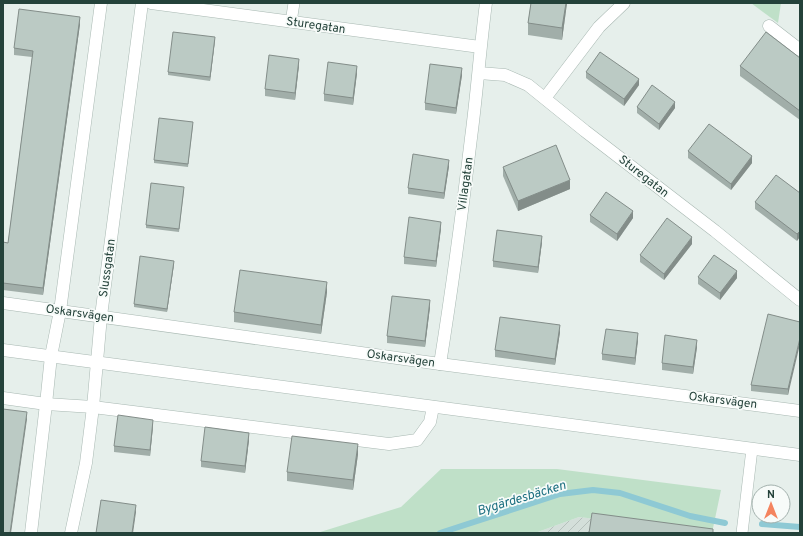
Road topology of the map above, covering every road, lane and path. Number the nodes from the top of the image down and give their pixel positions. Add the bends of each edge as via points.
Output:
1 (100, 3) edge
2 (142, 3) edge
3 (151, 3) edge
4 (294, 3) edge
5 (486, 3) edge
6 (624, 3) edge
7 (291, 22) junction
8 (769, 26) dead end
9 (480, 47) junction
10 (800, 50) edge
11 (479, 73) junction
12 (545, 98) junction
13 (800, 300) edge
14 (3, 303) edge
15 (60, 311) junction
16 (101, 316) junction
17 (3, 350) edge
18 (50, 356) junction
19 (96, 363) junction
20 (440, 364) junction
21 (3, 398) edge
22 (46, 404) junction
23 (93, 407) junction
24 (433, 407) junction
25 (800, 411) edge
26 (752, 448) junction
27 (800, 455) edge
28 (31, 533) edge
29 (71, 533) edge
30 (742, 533) edge

1 - 15 street
2 - 16 street, Slussgatan
3 - 7 street, Sturegatan
4 - 7 lane
5 - 9 street, Villagatan
6 - 12 street via 599,27
7 - 9 street, Sturegatan
8 - 10 street
9 - 11 street, Villagatan
11 - 12 street, Sturegatan via 506,75 528,85
11 - 20 street, Villagatan
12 - 13 street, Sturegatan
14 - 15 street, Oskarsvägen
15 - 16 street, Oskarsvägen
15 - 18 street
16 - 19 street, Slussgatan
16 - 20 street, Oskarsvägen
17 - 18 street
18 - 19 street
18 - 22 street
19 - 23 street, Slussgatan
19 - 24 street
20 - 25 street, Oskarsvägen
21 - 22 street
22 - 23 street
22 - 28 street
23 - 24 street via 388,444 417,440 430,422
23 - 29 street, Slussgatan via 86,463
24 - 26 street
26 - 27 street
26 - 30 lane

